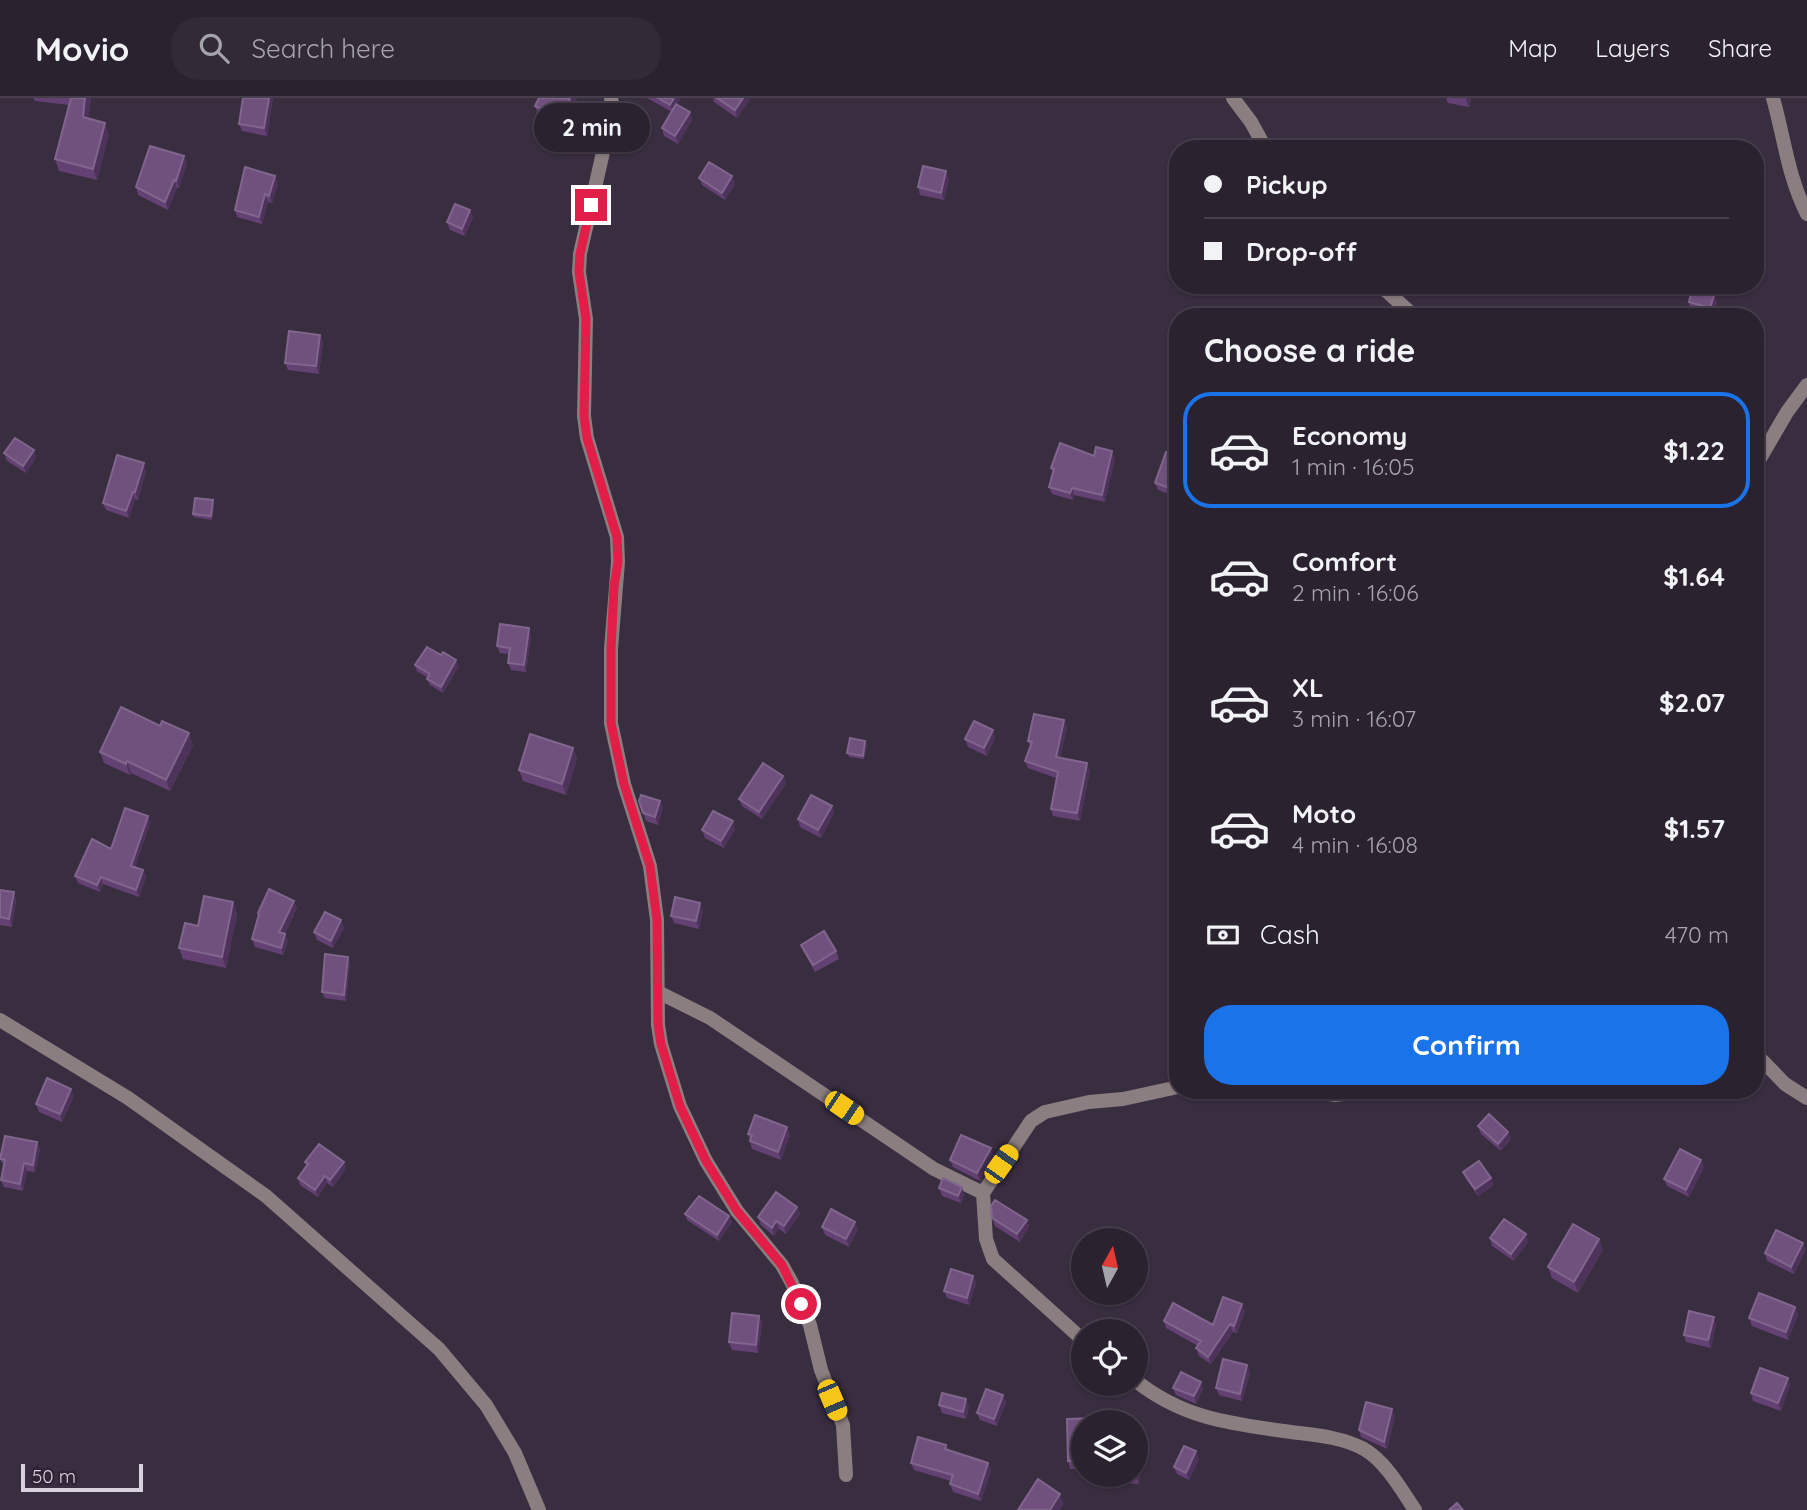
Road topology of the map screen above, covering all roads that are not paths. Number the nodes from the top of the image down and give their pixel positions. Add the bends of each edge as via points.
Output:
1 (611, 98) edge
2 (1233, 98) edge
3 (1773, 98) edge
4 (1261, 140) edge
5 (1807, 214) edge
6 (1390, 294) edge
7 (1405, 308) edge
8 (1807, 385) edge
9 (1764, 452) edge
10 (658, 992) junction
11 (0, 1020) edge
12 (1764, 1062) edge
13 (1169, 1089) edge
14 (1807, 1098) edge
15 (983, 1193) junction
16 (1071, 1329) edge
17 (1148, 1390) edge
18 (846, 1475) dead end
19 (539, 1510) edge
20 (1415, 1510) edge

1 - 10 street via 613,108 580,254 586,319 584,416 617,537 611,723 624,784 650,866 657,920
2 - 4 street
3 - 5 street via 1797,195
6 - 7 street
8 - 9 street
10 - 15 street via 710,1018 934,1169
10 - 18 street via 661,1044 680,1106 737,1211 782,1265 810,1325 821,1370 843,1425
11 - 19 street via 128,1098 266,1196 439,1349 486,1405 515,1453
12 - 14 street
13 - 15 street via 1045,1112 1031,1121
15 - 16 street via 986,1239 993,1259
17 - 20 street via 1190,1413 1339,1439 1365,1450 1392,1476

